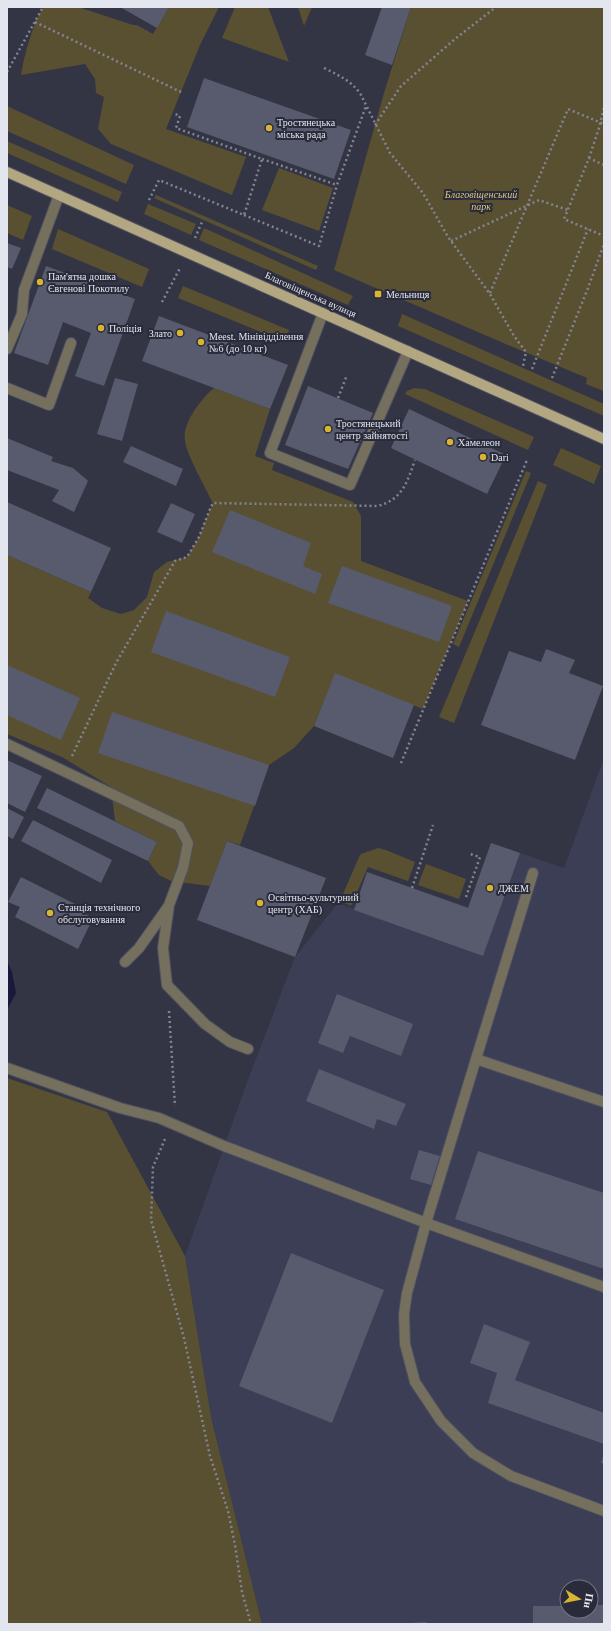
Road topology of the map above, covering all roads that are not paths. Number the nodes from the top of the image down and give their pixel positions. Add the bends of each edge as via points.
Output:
1 (7, 172) edge
2 (59, 195) junction
3 (323, 313) junction
4 (71, 342) dead end
5 (7, 349) edge
6 (408, 351) junction
7 (7, 388) edge
8 (604, 439) edge
9 (7, 744) edge
10 (533, 873) dead end
11 (169, 905) junction
12 (125, 962) dead end
13 (248, 1049) dead end
14 (476, 1059) junction
15 (7, 1068) edge
16 (604, 1102) edge
17 (426, 1223) junction
18 (604, 1287) edge
19 (604, 1511) edge

1 - 2 main road, Благовіщенська вулиця
2 - 3 main road, Благовіщенська вулиця
2 - 5 lane via 24,290 22,314
3 - 6 main road, Благовіщенська вулиця
3 - 6 lane via 270,453 350,485
4 - 7 lane via 49,405
6 - 8 main road, Благовіщенська вулиця
9 - 11 lane via 179,826 188,843 183,868
10 - 14 lane
11 - 12 lane via 139,948
11 - 13 lane via 163,948 167,985 205,1024 230,1042
14 - 16 lane
14 - 17 lane
15 - 17 lane via 120,1108 159,1118 224,1146
17 - 18 lane
17 - 19 lane via 407,1293 404,1314 405,1344 415,1382 441,1421 473,1453 511,1476

